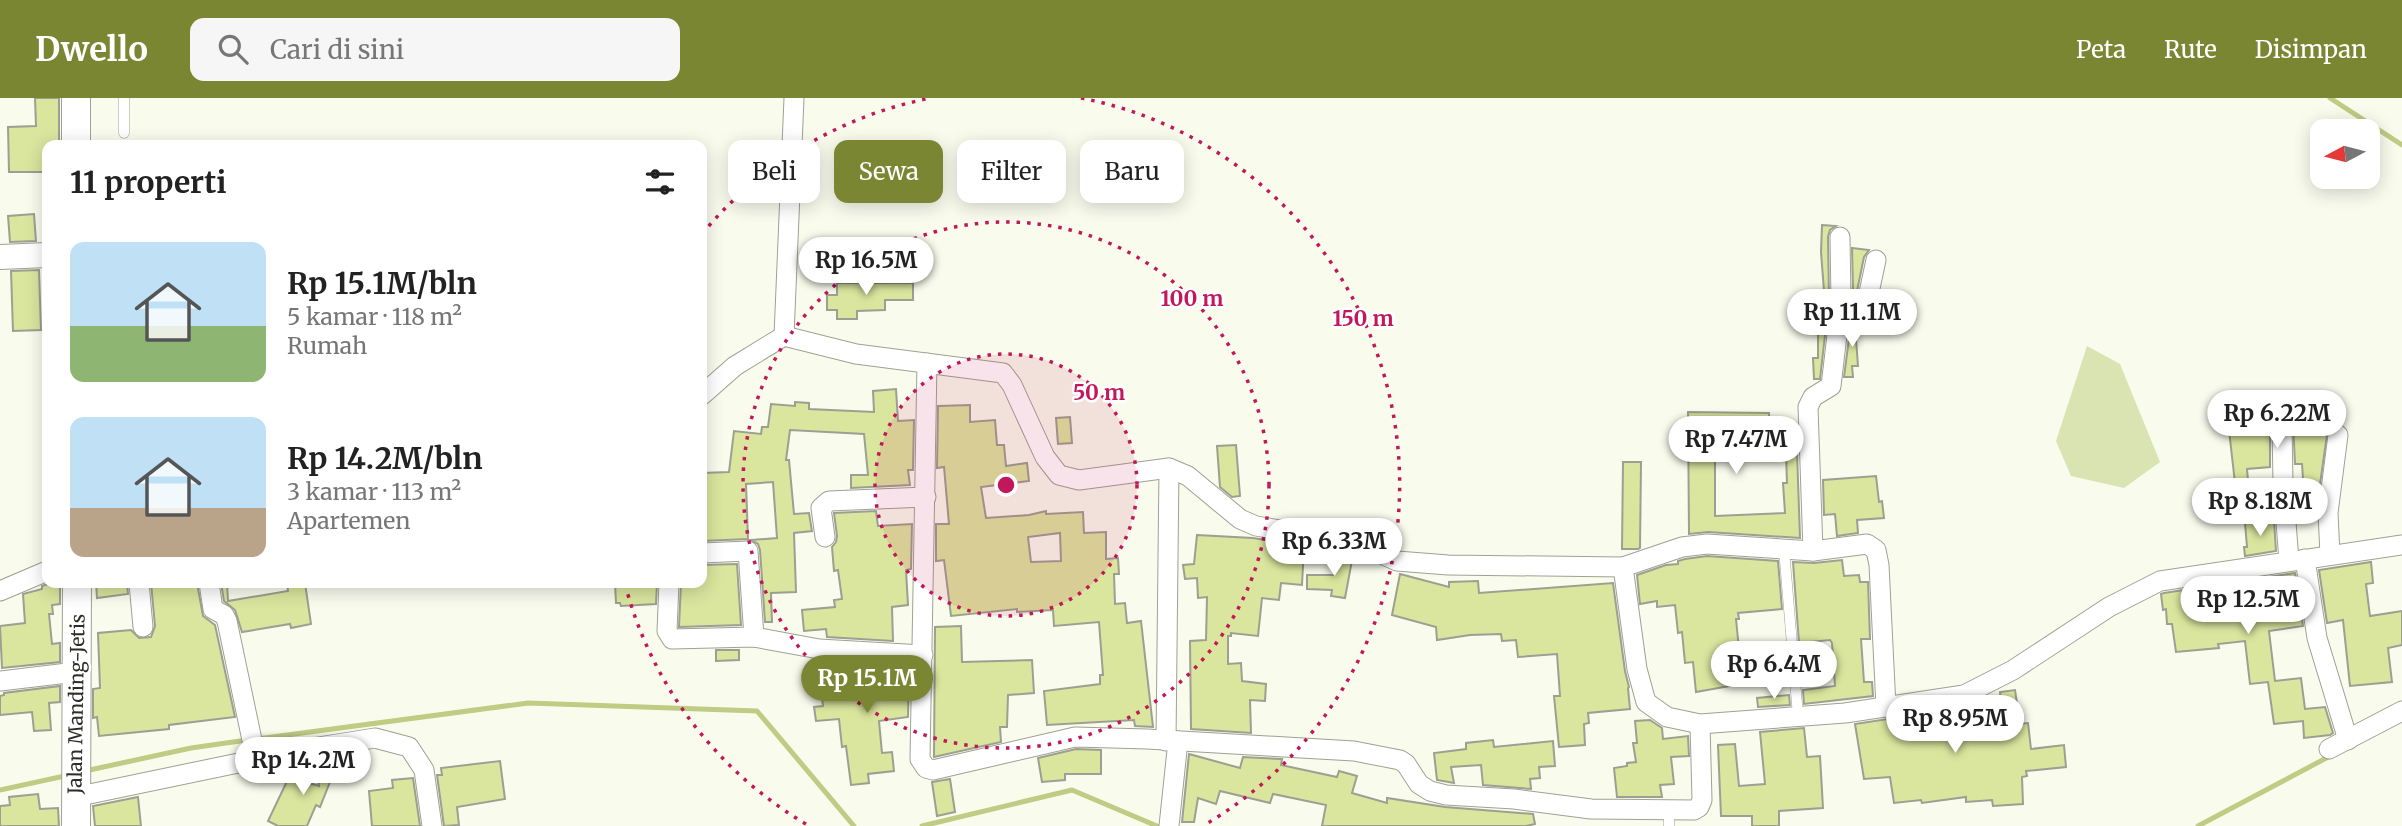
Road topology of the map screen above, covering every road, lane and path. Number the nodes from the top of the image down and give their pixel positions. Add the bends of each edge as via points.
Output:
1 (76, 98) edge
2 (124, 98) edge
3 (794, 98) edge
4 (124, 134) dead end
5 (76, 140) edge
6 (1840, 237) dead end
7 (42, 255) edge
8 (0, 257) edge
9 (1876, 260) dead end
10 (1841, 301) junction
11 (784, 336) junction
12 (927, 363) junction
13 (707, 391) edge
14 (2283, 427) dead end
15 (2338, 435) dead end
16 (1169, 468) junction
17 (926, 497) junction
18 (825, 537) dead end
19 (2402, 545) edge
20 (1784, 549) junction
21 (1813, 551) junction
22 (707, 553) edge
23 (2330, 555) junction
24 (2297, 560) junction
25 (1623, 567) junction
26 (42, 572) edge
27 (77, 588) edge
28 (140, 588) edge
29 (210, 588) edge
30 (669, 588) edge
31 (0, 591) edge
32 (144, 627) dead end
33 (754, 637) junction
34 (923, 655) junction
35 (76, 672) junction
36 (0, 681) edge
37 (1886, 707) junction
38 (2402, 711) edge
39 (1798, 716) junction
40 (1700, 724) junction
41 (2348, 740) junction
42 (1172, 741) junction
43 (2329, 749) dead end
44 (255, 756) junction
45 (75, 792) junction
46 (1669, 818) edge
47 (1169, 823) edge
48 (76, 826) edge
49 (432, 826) edge

1 - 5 main road
2 - 4 lane
3 - 11 street
6 - 10 street
7 - 8 street
9 - 10 street via 1867,302
10 - 21 street via 1831,386 1813,397 1808,407
11 - 12 street via 856,354
11 - 13 street via 735,366
12 - 16 street via 1003,373 1045,457 1059,475 1079,480
12 - 17 street
14 - 24 street via 2283,483
15 - 23 street via 2329,513
16 - 25 street via 1188,476 1240,519 1256,526 1355,542 1397,561
16 - 42 street
17 - 18 street via 829,501 821,508
17 - 34 street
19 - 23 street
20 - 21 street
20 - 25 street via 1707,544 1682,547
20 - 39 lane
21 - 37 street via 1867,544 1876,550
22 - 33 street via 748,551
23 - 24 street
24 - 37 street via 2160,581 1964,695
24 - 41 street
25 - 40 street via 1646,702 1667,717
26 - 31 street
27 - 35 main road, Jalan Manding-Jetis
28 - 32 street
29 - 44 street via 213,609 227,621
30 - 33 street via 667,631 672,639
33 - 34 street via 819,649
34 - 42 street via 920,760 926,768 1075,737
35 - 36 street
35 - 45 main road, Jalan Manding-Jetis
37 - 39 street
38 - 41 street
39 - 40 street
40 - 46 street via 1702,800 1694,810
41 - 43 street
42 - 46 street via 1354,751 1400,760 1419,784 1446,795
42 - 47 street
44 - 45 street
44 - 49 street via 375,738 409,747 424,770
45 - 48 main road, Jalan Manding-Jetis

